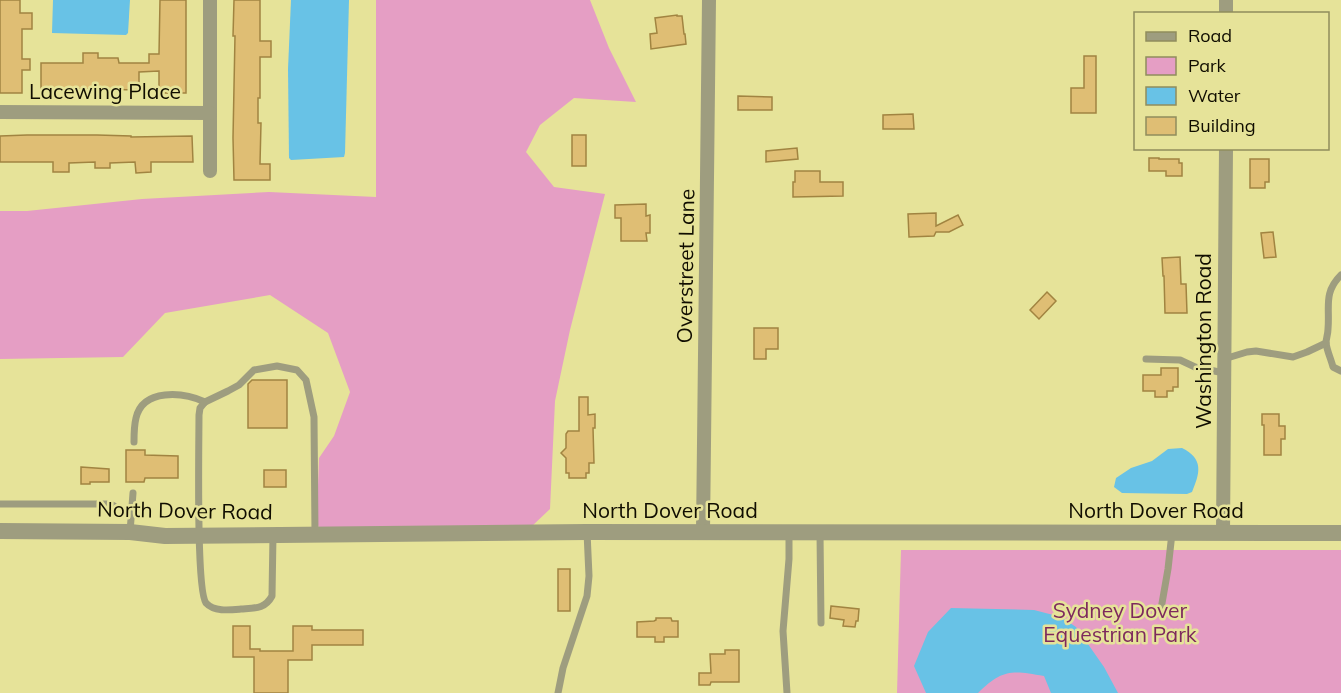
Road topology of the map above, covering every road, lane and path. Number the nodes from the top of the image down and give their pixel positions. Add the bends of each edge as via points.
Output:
1 (210, 0) edge
2 (709, 0) edge
3 (0, 112) edge
4 (210, 113) junction
5 (1226, 150) edge
6 (210, 171) dead end
7 (1341, 275) edge
8 (1326, 343) junction
9 (1146, 359) dead end
10 (1224, 366) junction
11 (1341, 372) edge
12 (205, 402) junction
13 (134, 442) dead end
14 (133, 493) dead end
15 (0, 504) edge
16 (114, 506) dead end
17 (0, 531) edge
18 (130, 532) junction
19 (587, 532) junction
20 (703, 532) junction
21 (789, 533) junction
22 (820, 533) junction
23 (1172, 533) junction
24 (1223, 533) junction
25 (1341, 533) edge
26 (273, 534) junction
27 (315, 534) junction
28 (199, 535) junction
29 (1161, 609) dead end
30 (821, 623) dead end
31 (558, 693) edge
32 (787, 693) edge

1 - 4 street
2 - 20 street, Overstreet Lane
3 - 4 street, Lacewing Place
4 - 6 street
5 - 10 street, Washington Road
7 - 8 lane via 1328,296
8 - 10 lane via 1293,357 1247,352
8 - 11 lane via 1333,367
9 - 10 lane via 1180,360 1195,367
10 - 24 street, Washington Road
12 - 13 lane via 194,396 171,394 145,402 136,417
12 - 27 lane via 239,385 254,370 277,366 297,370 306,380 314,417
12 - 28 lane via 199,415
14 - 18 lane
15 - 16 lane
17 - 18 street, North Dover Road
18 - 28 street, North Dover Road
19 - 20 street, North Dover Road
19 - 27 street, North Dover Road
19 - 31 lane via 586,596
20 - 21 street, North Dover Road
21 - 22 street, North Dover Road
21 - 32 lane via 783,631
22 - 23 street, North Dover Road
22 - 30 lane
23 - 24 street, North Dover Road
23 - 29 lane
24 - 25 street, North Dover Road
26 - 27 street, North Dover Road
26 - 28 street, North Dover Road
26 - 28 lane via 273,596 262,608 233,610 218,610 204,600

